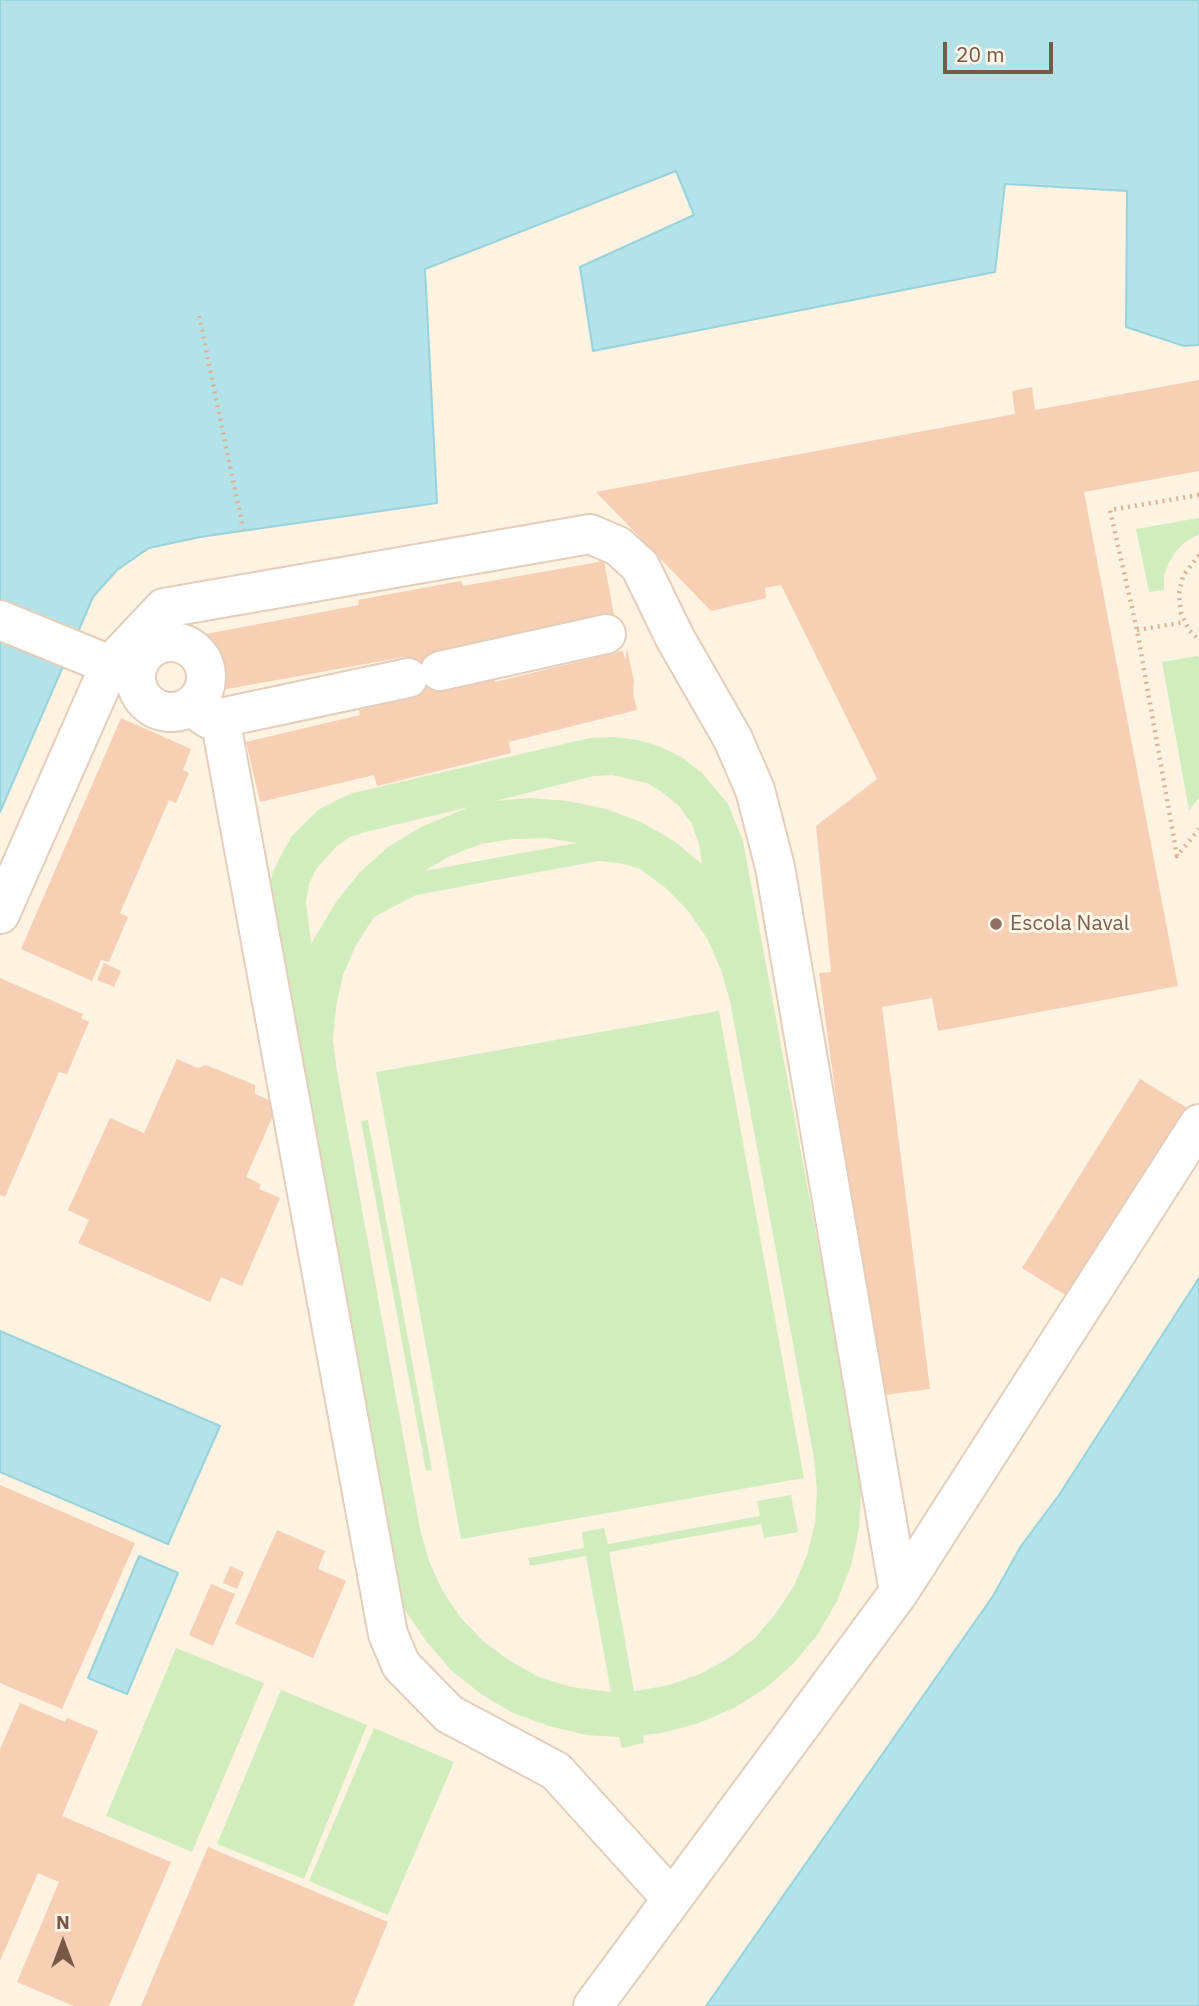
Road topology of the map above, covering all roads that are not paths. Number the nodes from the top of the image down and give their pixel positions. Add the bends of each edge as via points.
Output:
1 (0, 620) edge
2 (606, 634) dead end
3 (123, 668) junction
4 (205, 713) junction
5 (0, 914) edge
6 (1199, 1124) edge
7 (899, 1592) junction
8 (672, 1899) junction
9 (593, 2006) edge

1 - 3 lane
2 - 4 lane via 424,675
3 - 4 lane via 147,704 169,713
3 - 4 lane via 156,645 180,643 191,648 205,666 207,677 200,699
3 - 5 lane
3 - 7 lane via 164,608 590,534 618,546 640,566 733,739 755,790 772,854
4 - 8 lane via 388,1634 401,1665 449,1714 556,1771
6 - 7 lane
7 - 8 lane
8 - 9 lane

